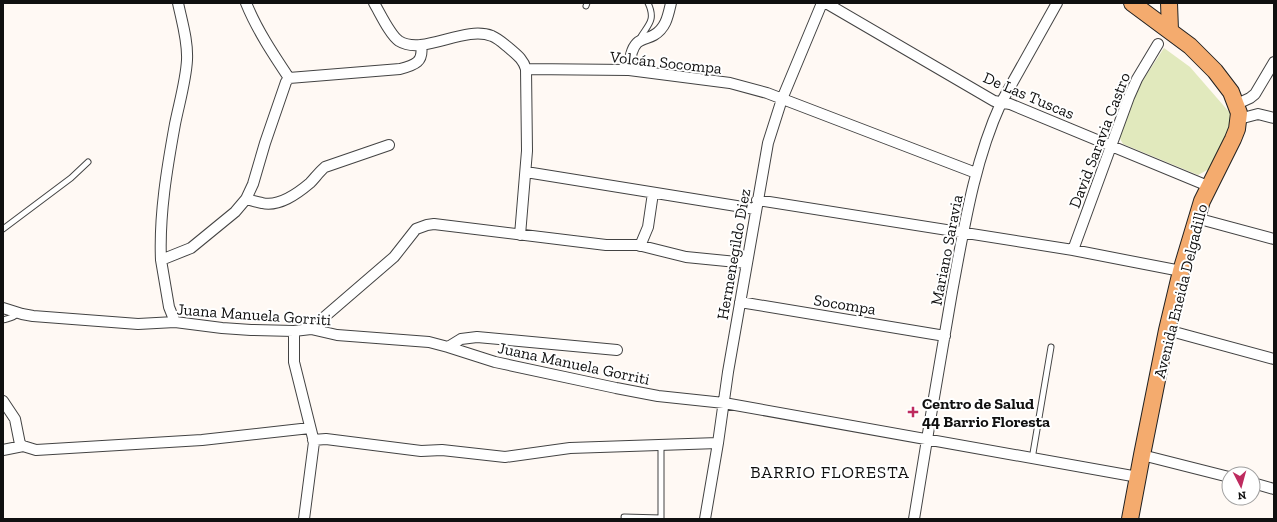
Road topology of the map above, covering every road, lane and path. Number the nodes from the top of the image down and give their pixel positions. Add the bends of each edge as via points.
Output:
1 (178, 3) edge
2 (246, 3) edge
3 (374, 3) edge
4 (648, 3) edge
5 (671, 3) edge
6 (822, 3) edge
7 (826, 3) edge
8 (1057, 3) edge
9 (1132, 3) edge
10 (1150, 3) edge
11 (1168, 3) edge
12 (1170, 30) junction
13 (637, 43) junction
14 (1158, 44) dead end
15 (422, 45) junction
16 (1274, 62) edge
17 (526, 69) junction
18 (629, 70) junction
19 (289, 78) junction
20 (782, 99) junction
21 (1001, 103) junction
22 (1238, 112) junction
23 (1274, 118) edge
24 (389, 145) dead end
25 (1110, 145) junction
26 (88, 162) dead end
27 (526, 172) junction
28 (976, 173) junction
29 (1208, 186) junction
30 (653, 192) junction
31 (246, 199) junction
32 (756, 205) junction
33 (1196, 218) junction
34 (3, 229) edge
35 (963, 233) junction
36 (520, 235) junction
37 (1274, 239) edge
38 (640, 246) junction
39 (1073, 250) junction
40 (162, 260) junction
41 (747, 264) junction
42 (1181, 271) junction
43 (740, 302) junction
44 (3, 308) edge
45 (18, 313) junction
46 (3, 320) edge
47 (175, 322) junction
48 (319, 330) junction
49 (1167, 330) junction
50 (294, 331) junction
51 (945, 336) junction
52 (448, 347) junction
53 (1051, 347) dead end
54 (617, 350) dead end
55 (1274, 359) edge
56 (3, 400) edge
57 (724, 403) junction
58 (310, 428) junction
59 (313, 440) junction
60 (927, 440) junction
61 (718, 443) junction
62 (661, 445) junction
63 (23, 446) junction
64 (3, 450) edge
65 (1142, 455) junction
66 (1032, 459) junction
67 (1221, 475) edge
68 (1138, 477) junction
69 (1261, 485) edge
70 (1274, 488) edge
71 (624, 517) dead end
72 (304, 519) edge
73 (661, 519) edge
74 (705, 519) edge
75 (914, 519) edge
76 (1130, 519) edge

1 - 40 street via 186,41 187,62 161,218
2 - 19 street via 261,35
3 - 15 street via 395,38 405,44
4 - 13 lane via 651,21
5 - 13 street via 668,17 661,29
6 - 20 street, Hermenegildo Diez
7 - 21 street, De Las Tuscas
8 - 21 street, Mariano Saravia
9 - 12 main road
10 - 12 main road
11 - 12 main road
12 - 22 main road via 1215,71 1231,92
13 - 18 street via 632,51
14 - 25 street, David Saravia Castro via 1137,79
15 - 17 street via 469,34 491,36 519,56
15 - 19 street via 421,58 415,64 400,69
16 - 22 street via 1255,94
17 - 18 street, Volcán Socompa
17 - 27 street
18 - 20 street, Volcán Socompa via 730,84
19 - 31 street
20 - 28 street, Volcán Socompa
20 - 32 street, Hermenegildo Diez via 768,143
21 - 25 street, De Las Tuscas via 1010,104
21 - 28 street, Mariano Saravia
22 - 23 street
22 - 29 main road, Avenida Eneida Delgadillo via 1237,130
24 - 31 street via 325,167 310,182 282,201 263,204
25 - 29 street, De Las Tuscas
25 - 39 street, David Saravia Castro
26 - 34 lane via 72,178
27 - 30 street
27 - 36 street
28 - 35 street, Mariano Saravia
29 - 33 main road, Avenida Eneida Delgadillo
30 - 32 street
30 - 38 street via 648,227
31 - 40 street via 235,212 191,248
32 - 35 street
32 - 41 street, Hermenegildo Diez
33 - 37 street
33 - 42 main road, Avenida Eneida Delgadillo
35 - 39 street
35 - 51 street, Mariano Saravia
36 - 38 street via 606,245
36 - 48 street via 434,224 420,227 394,257 322,319
38 - 41 street via 686,257
39 - 42 street
40 - 47 street via 169,307
41 - 43 street, Hermenegildo Diez
42 - 49 main road, Avenida Eneida Delgadillo
43 - 51 street, Socompa
43 - 57 street, Hermenegildo Diez
44 - 45 street, Juana Manuela Gorriti
45 - 46 lane
45 - 47 street, Juana Manuela Gorriti via 138,324
47 - 50 street, Juana Manuela Gorriti via 222,328
48 - 50 street, Juana Manuela Gorriti
48 - 52 street, Juana Manuela Gorriti via 337,335 429,342
49 - 55 street
49 - 65 main road, Avenida Eneida Delgadillo
50 - 58 street via 294,362
51 - 60 street, Mariano Saravia
52 - 54 street via 461,339 477,336
52 - 57 street, Juana Manuela Gorriti via 495,362 616,388 658,396
53 - 66 lane
56 - 63 street via 15,420 20,444
57 - 60 street, Juana Manuela Gorriti
57 - 61 street, Hermenegildo Diez
58 - 59 street
58 - 63 street via 202,440 36,450
59 - 62 street via 326,439 421,451 442,450 505,457 570,448
59 - 72 street
60 - 66 street, Juana Manuela Gorriti
60 - 75 street, Mariano Saravia
61 - 62 street
61 - 74 street, Hermenegildo Diez
62 - 73 lane
63 - 64 street
65 - 67 street
65 - 68 main road, Avenida Eneida Delgadillo
66 - 68 street, Juana Manuela Gorriti
68 - 76 main road, Avenida Eneida Delgadillo
69 - 70 street
71 - 73 lane

